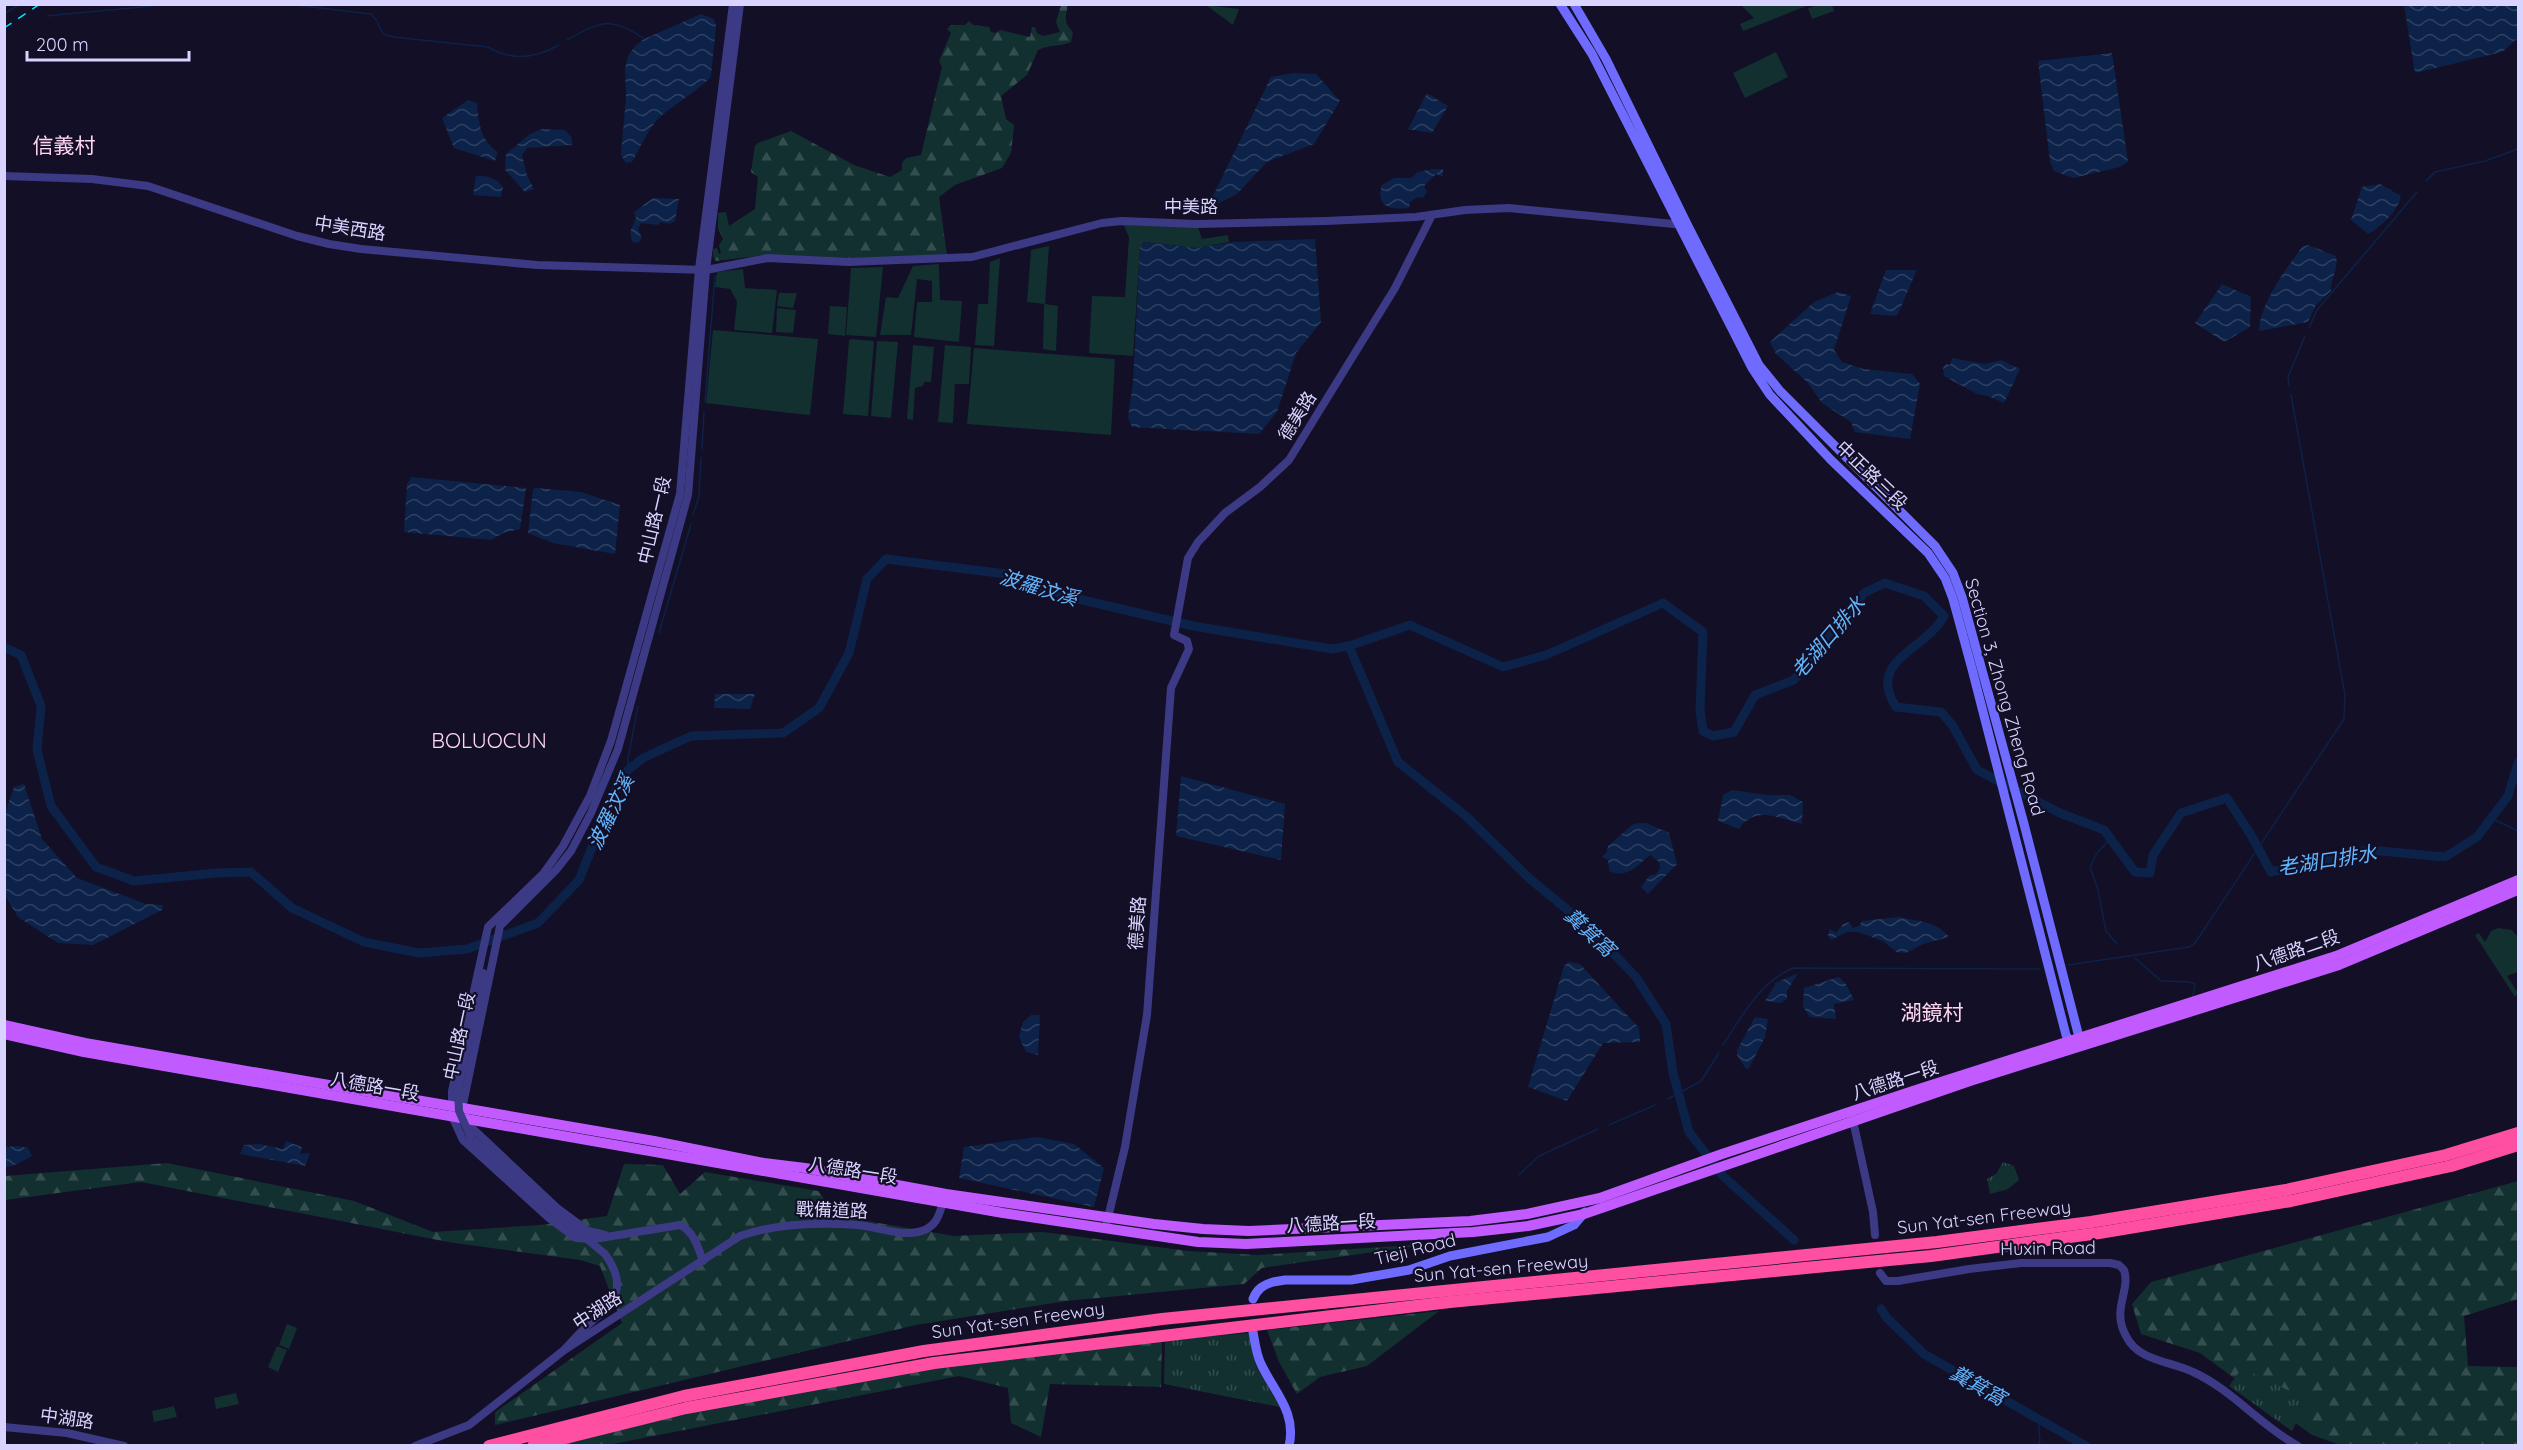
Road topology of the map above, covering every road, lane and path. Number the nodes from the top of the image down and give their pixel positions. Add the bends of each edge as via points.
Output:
1 (733, 4) edge
2 (740, 4) edge
3 (1560, 4) edge
4 (1574, 4) edge
5 (4, 176) edge
6 (1432, 215) junction
7 (1683, 225) junction
8 (703, 269) junction
9 (2518, 880) edge
10 (2518, 890) edge
11 (481, 957) junction
12 (492, 959) junction
13 (483, 973) junction
14 (4, 1025) edge
15 (4, 1034) edge
16 (2074, 1042) junction
17 (462, 1109) junction
18 (451, 1112) junction
19 (1852, 1117) junction
20 (468, 1119) junction
21 (2518, 1133) edge
22 (2518, 1145) edge
23 (1694, 1169) junction
24 (945, 1198) junction
25 (1600, 1198) junction
26 (1584, 1214) junction
27 (1107, 1223) junction
28 (1875, 1235) dead end
29 (612, 1236) junction
30 (703, 1261) junction
31 (1880, 1274) dead end
32 (1253, 1299) dead end
33 (1253, 1332) dead end
34 (563, 1351) junction
35 (4, 1426) edge
36 (124, 1446) edge
37 (415, 1446) edge
38 (489, 1446) edge
39 (533, 1446) edge
40 (1289, 1446) edge
41 (2298, 1446) edge

1 - 8 street, 中山路一段
2 - 8 street, 中山路一段
3 - 7 main road via 1592,54
4 - 7 main road via 1606,59
5 - 8 street, 中美西路 via 148,186 297,236 361,249 537,265
6 - 7 street, 中美路 via 1509,208
6 - 8 street, 中美路 via 1197,224 1122,221 972,257 849,262 768,258
6 - 27 street, 德美路 via 1395,288 1290,460 1225,513 1188,558 1174,635 1187,641 1190,649 1171,688 1146,1015 1125,1147
7 - 16 main road, 中正路三段 via 1741,349 1770,395 1937,563 1953,598
7 - 16 main road, Section 3, Zhong Zheng Road via 1759,365 1943,556 1962,597 2024,824
8 - 11 street, 中山路一段 via 680,494 611,741 586,805 563,846 543,874 488,927
8 - 12 street, 中山路一段 via 688,495 618,749 571,851 500,926
9 - 16 main road, 八德路二段 via 2336,956
10 - 16 main road via 2339,965
11 - 13 street
11 - 18 street, 中山路一段
12 - 13 street
12 - 17 street, 中山路一段
13 - 34 street, bridge via 458,1090 457,1104 463,1124 471,1138 495,1161 605,1254 617,1278 617,1291 609,1307
14 - 18 main road, 八德路一段
15 - 18 main road, 八德路一段 via 103,1056
16 - 19 main road, 八德路一段
17 - 18 main road, 八德路一段
17 - 20 street, 中山路一段
17 - 24 main road, 八德路一段
18 - 20 main road, 八德路一段
18 - 29 street via 463,1140 549,1218 576,1238
19 - 23 main road, 八德路一段 via 1731,1162
19 - 23 main road, 八德路一段 via 1722,1154
19 - 28 street
20 - 24 main road, 八德路一段 via 765,1173
20 - 29 street via 472,1128 557,1208 588,1231
21 - 38 highway, Sun Yat-sen Freeway via 2446,1155 2286,1190 2091,1222 1937,1242 1162,1319 924,1351 684,1396
22 - 39 highway, Sun Yat-sen Freeway via 2451,1166 2302,1198 2099,1233 1931,1256 1450,1302 934,1363 686,1408
23 - 25 main road, 八德路一段
23 - 26 main road, 八德路一段
24 - 27 main road, 八德路一段 via 1003,1213
24 - 30 street, 戰備道路 via 940,1216 918,1232 858,1225 782,1225 740,1236
25 - 26 main road, Tieji Road
25 - 27 main road, 八德路一段 via 1527,1214 1470,1221 1249,1231
26 - 27 main road, 八德路一段 via 1473,1232 1246,1244 1198,1242
26 - 32 main road, Tieji Road via 1574,1225 1548,1237 1450,1256 1377,1277 1273,1282 1263,1286
29 - 30 street via 680,1225 692,1235
30 - 34 street, 中湖路
31 - 41 street, Huxin Road via 1886,1281 1898,1281 2000,1264 2119,1265 2126,1281 2119,1316 2133,1347 2209,1381
33 - 40 main road via 1260,1363 1286,1406 1291,1422
34 - 37 street, 中湖路 via 469,1425
35 - 36 street, 中湖路 via 67,1432

